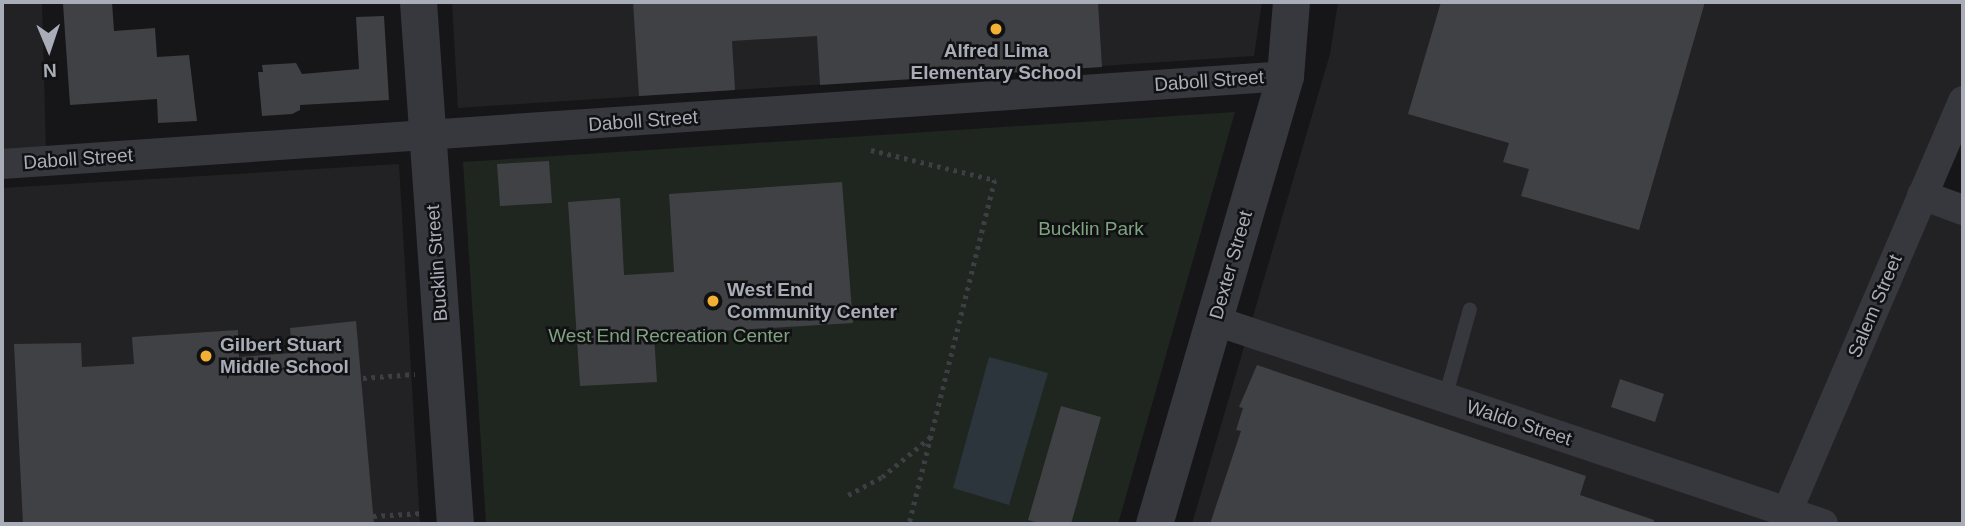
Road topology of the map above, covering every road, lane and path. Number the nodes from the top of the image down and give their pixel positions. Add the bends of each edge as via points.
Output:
1 (418, 2) edge
2 (1291, 2) edge
3 (1285, 76) junction
4 (1963, 102) edge
5 (428, 135) junction
6 (871, 149) dead end
7 (2, 164) edge
8 (1922, 195) junction
9 (1963, 210) edge
10 (1471, 309) dead end
11 (1216, 321) junction
12 (421, 374) dead end
13 (363, 377) dead end
14 (1445, 398) junction
15 (933, 435) junction
16 (848, 495) dead end
17 (1787, 512) junction
18 (373, 516) dead end
19 (443, 518) edge
20 (909, 524) edge
21 (1154, 524) edge
22 (1823, 524) edge

1 - 5 street, Bucklin Street
2 - 3 street, Dexter Street
3 - 5 street, Daboll Street
3 - 11 street, Dexter Street
4 - 8 street, Salem Street
5 - 7 street, Daboll Street
5 - 19 street, Bucklin Street
6 - 15 path via 995,180
8 - 9 street
8 - 17 street, Salem Street
10 - 14 lane
11 - 14 street, Waldo Street
11 - 21 street, Dexter Street
12 - 13 path
14 - 17 street, Waldo Street
15 - 16 path via 882,477
15 - 20 path
17 - 22 street, Waldo Street
18 - 19 path

